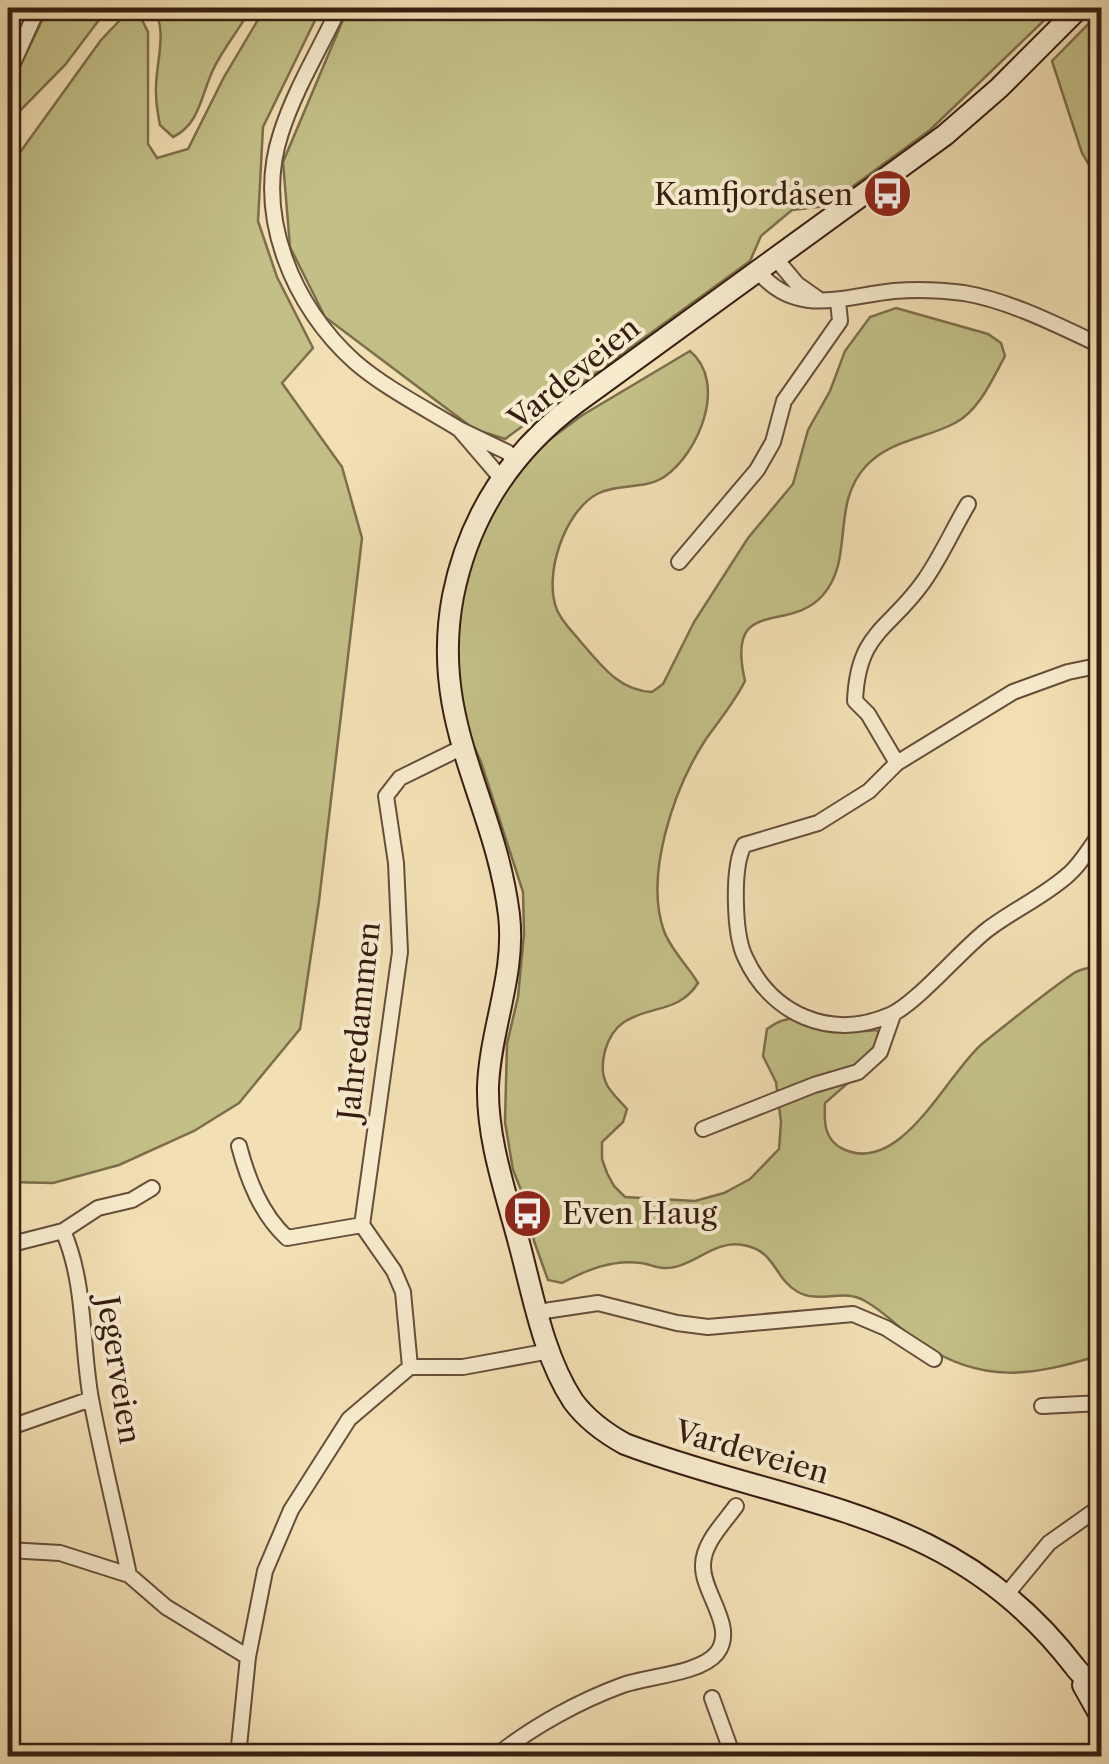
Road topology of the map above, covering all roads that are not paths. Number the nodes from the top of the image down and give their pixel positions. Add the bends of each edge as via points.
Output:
1 (38, 8) edge
2 (339, 8) edge
3 (1080, 8) edge
4 (8, 74) edge
5 (776, 258) junction
6 (758, 271) junction
7 (822, 301) junction
8 (838, 302) junction
9 (1102, 346) edge
10 (459, 429) junction
11 (516, 460) junction
12 (501, 478) junction
13 (968, 504) dead end
14 (679, 562) dead end
15 (1102, 665) edge
16 (461, 748) junction
17 (897, 764) junction
18 (1102, 832) edge
19 (892, 1015) junction
20 (702, 1129) dead end
21 (239, 1146) dead end
22 (152, 1188) dead end
23 (362, 1224) junction
24 (63, 1231) junction
25 (8, 1245) edge
26 (538, 1312) junction
27 (550, 1352) junction
28 (934, 1359) dead end
29 (410, 1368) junction
30 (91, 1399) junction
31 (1102, 1403) edge
32 (1042, 1406) dead end
33 (8, 1428) edge
34 (736, 1506) dead end
35 (1098, 1509) dead end
36 (8, 1550) edge
37 (129, 1575) junction
38 (1006, 1594) junction
39 (248, 1656) junction
40 (1080, 1674) junction
41 (1102, 1695) edge
42 (712, 1698) dead end
43 (1102, 1719) edge
44 (238, 1756) edge
45 (496, 1756) edge
46 (734, 1756) edge

1 - 4 street
2 - 10 street via 275,157 272,190 284,260 330,338 358,365
3 - 5 street, Vardeveien via 945,135
5 - 6 street, Vardeveien
5 - 7 street via 796,284
6 - 7 street via 773,290
6 - 11 street, Vardeveien via 566,410
7 - 8 street
8 - 9 street via 931,289 970,294
8 - 14 street via 840,321 784,401 757,470
10 - 11 street
10 - 12 street
11 - 12 street, Vardeveien
12 - 16 street, Vardeveien via 481,509 453,598 448,680
13 - 17 street via 925,580 874,636 856,670 855,701
15 - 17 street via 1013,692
16 - 23 street, Jahredammen via 400,778 386,796 400,952
16 - 26 street, Vardeveien via 510,919 508,974 488,1082 490,1120
17 - 19 street via 818,823 744,845 736,889 742,950 756,980 781,1006 842,1026
18 - 19 street via 1070,874 984,932
19 - 20 street via 880,1052 858,1072
21 - 23 street via 256,1197 287,1238
22 - 24 street via 98,1208
23 - 29 street via 403,1292
24 - 25 street
24 - 30 street, Jegerveien via 76,1274
26 - 27 street, Vardeveien
26 - 28 street via 598,1303 708,1327 853,1314
27 - 29 street via 463,1367
27 - 38 street, Vardeveien via 585,1415 625,1444 897,1528
29 - 39 street via 349,1419 291,1510 266,1570
30 - 33 street
30 - 37 street, Jegerveien
31 - 32 street
34 - 45 street via 702,1562 720,1619 718,1651 692,1667 591,1699
35 - 38 street via 1048,1543
36 - 37 street via 60,1553
37 - 39 street via 166,1608
38 - 40 street, Vardeveien
39 - 44 street
40 - 41 street, Vardeveien
40 - 43 street, Vardeveien
42 - 46 street

